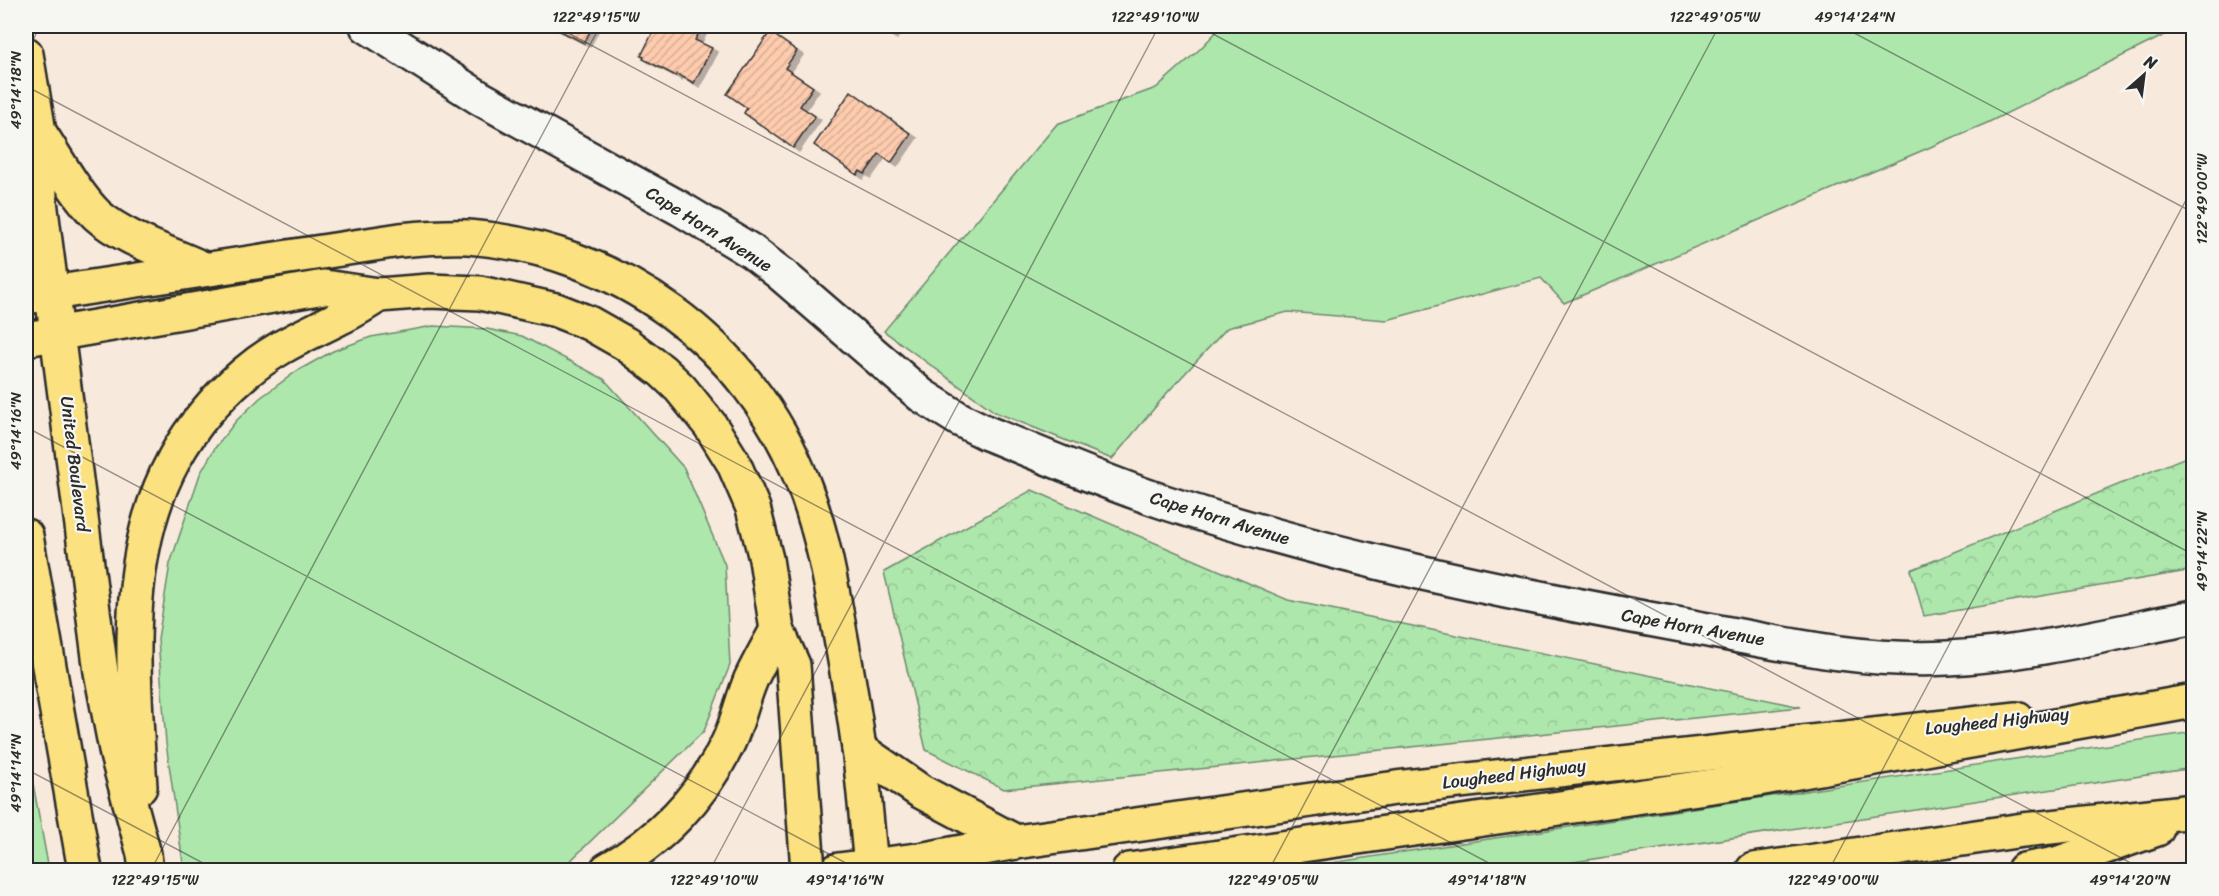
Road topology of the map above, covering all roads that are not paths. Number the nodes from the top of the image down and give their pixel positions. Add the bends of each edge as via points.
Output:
1 (367, 26) edge
2 (26, 54) edge
3 (39, 132) junction
4 (204, 269) junction
5 (39, 295) edge
6 (378, 295) junction
7 (58, 335) junction
8 (26, 339) edge
9 (26, 536) edge
10 (2193, 617) edge
11 (777, 630) junction
12 (2193, 700) edge
13 (859, 749) junction
14 (2193, 811) edge
15 (2193, 816) edge
16 (1016, 842) junction
17 (145, 862) edge
18 (870, 868) edge
19 (85, 870) edge
20 (608, 870) edge
21 (808, 870) edge
22 (838, 870) edge
23 (1130, 870) edge
24 (1753, 870) edge
25 (2025, 870) edge

1 - 10 street, Cape Horn Avenue via 480,98 751,251 913,389 959,419 1167,503 1297,542 1548,601 1840,652 1948,658 2028,649
2 - 3 main road, United Boulevard
3 - 4 main road via 101,218
3 - 5 main road, United Boulevard
4 - 5 main road
4 - 13 main road via 400,240 468,237 519,244 569,258 612,275 665,306 742,379 773,422 803,481 828,571
5 - 7 main road, United Boulevard
6 - 7 main road via 324,287
6 - 11 main road via 480,293 547,308 608,333 662,371 710,425 741,478 764,550
6 - 17 main road via 284,345 245,373 194,431 157,497 141,556 133,631
7 - 8 main road
7 - 17 main road, United Boulevard via 105,699
9 - 19 main road
11 - 20 main road via 751,679 728,742 702,787 667,827
11 - 21 main road via 793,665
12 - 16 main road, Lougheed Highway via 1440,783
12 - 23 main road via 1747,781
13 - 16 main road via 920,791
13 - 18 main road
14 - 24 main road via 2023,830
15 - 25 main road via 2056,864
16 - 18 main road, Lougheed Highway
18 - 22 main road, Lougheed Highway

